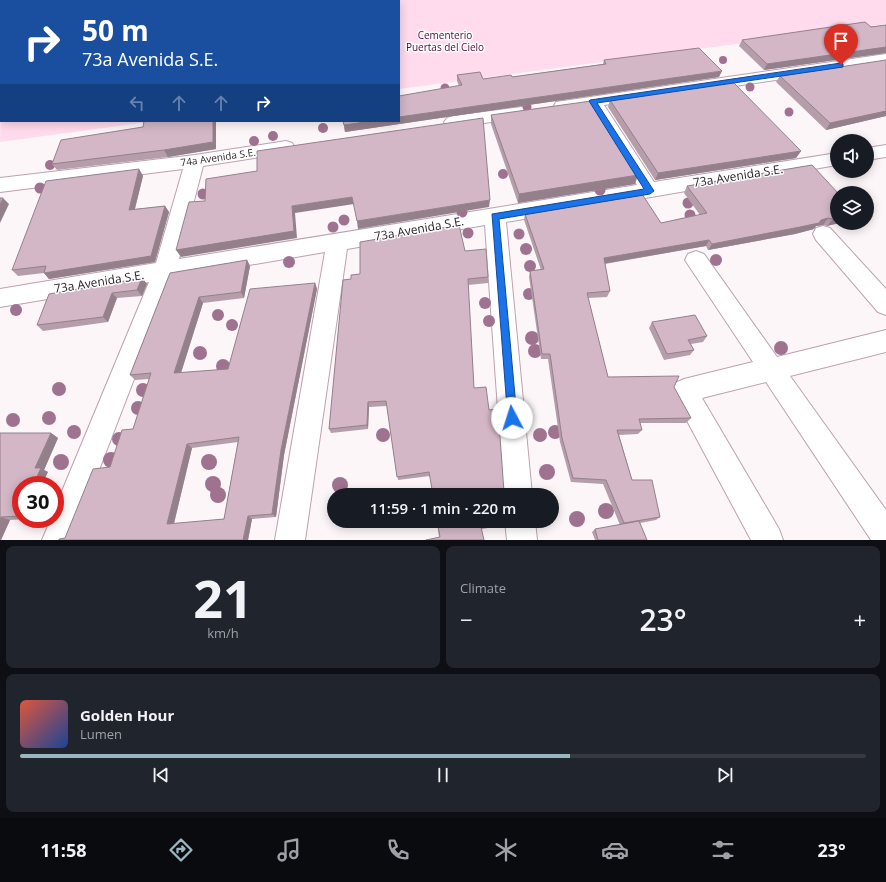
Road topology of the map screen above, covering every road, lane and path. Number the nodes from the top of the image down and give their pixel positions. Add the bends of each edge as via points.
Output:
1 (886, 59) edge
2 (593, 101) junction
3 (437, 125) edge
4 (304, 145) edge
5 (886, 151) edge
6 (874, 153) edge
7 (195, 161) junction
8 (830, 161) edge
9 (0, 185) edge
10 (650, 191) junction
11 (495, 216) junction
12 (823, 234) dead end
13 (337, 243) junction
14 (696, 260) dead end
15 (165, 271) junction
16 (0, 298) edge
17 (886, 305) edge
18 (886, 341) edge
19 (772, 370) junction
20 (517, 488) edge
21 (521, 528) edge
22 (886, 536) edge
23 (58, 540) edge
24 (290, 540) edge
25 (522, 540) edge
26 (768, 540) edge

1 - 2 street
2 - 3 street
2 - 10 street
4 - 7 street, 74a Avenida S.E.
5 - 6 street
7 - 9 street, 74a Avenida S.E.
7 - 15 street
8 - 10 street, 73a Avenida S.E.
10 - 11 street, 73a Avenida S.E.
11 - 13 street, 73a Avenida S.E.
11 - 20 street
12 - 17 street
13 - 15 street, 73a Avenida S.E.
13 - 24 street
14 - 19 street
15 - 16 street, 73a Avenida S.E.
15 - 23 street
18 - 19 street
19 - 22 street
19 - 26 street via 684,392
21 - 25 street

